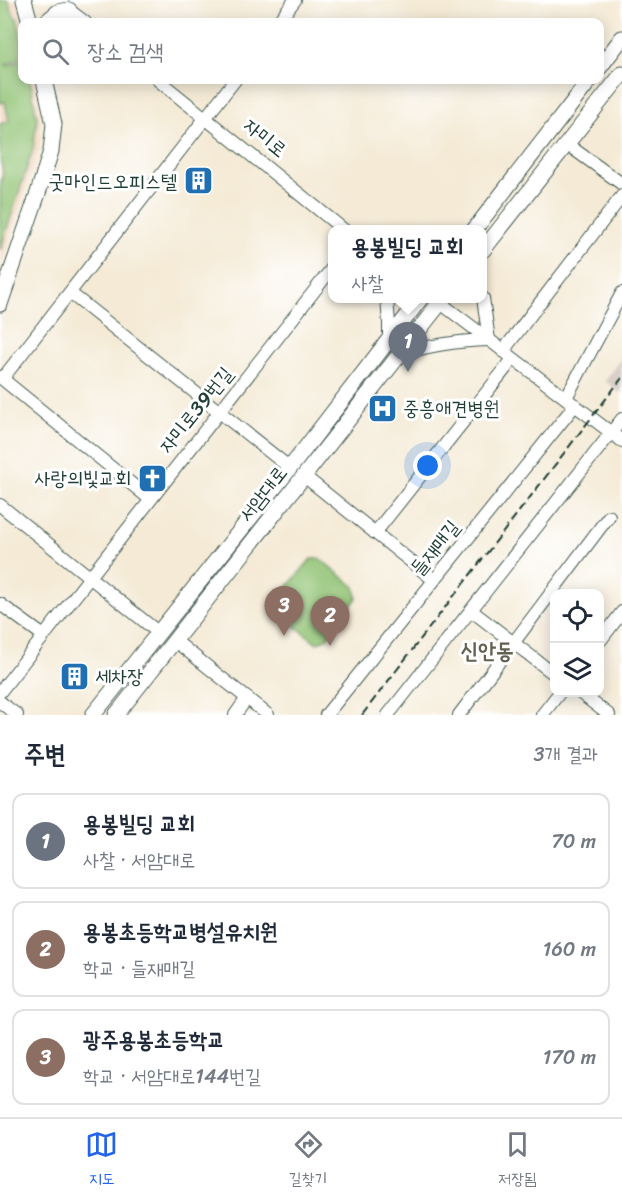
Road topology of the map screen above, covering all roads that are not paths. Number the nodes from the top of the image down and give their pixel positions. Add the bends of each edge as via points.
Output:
1 (24, 0) edge
2 (57, 0) edge
3 (295, 0) edge
4 (69, 10) junction
5 (29, 18) edge
6 (50, 18) edge
7 (80, 18) edge
8 (281, 18) edge
9 (622, 38) edge
10 (604, 62) edge
11 (622, 74) edge
12 (45, 84) edge
13 (163, 84) edge
14 (232, 84) edge
15 (587, 84) edge
16 (207, 118) junction
17 (568, 145) junction
18 (622, 184) edge
19 (622, 196) edge
20 (338, 225) edge
21 (478, 225) edge
22 (487, 245) edge
23 (328, 273) edge
24 (70, 293) junction
25 (622, 293) edge
26 (388, 303) edge
27 (417, 303) edge
28 (437, 303) edge
29 (443, 303) edge
30 (484, 303) edge
31 (0, 304) edge
32 (489, 340) junction
33 (388, 341) junction
34 (503, 351) junction
35 (399, 355) junction
36 (513, 359) junction
37 (1, 378) edge
38 (571, 402) junction
39 (220, 412) junction
40 (622, 419) edge
41 (611, 433) junction
42 (622, 441) edge
43 (297, 472) junction
44 (150, 498) junction
45 (0, 505) edge
46 (609, 516) dead end
47 (375, 533) junction
48 (90, 578) junction
49 (434, 580) junction
50 (0, 604) edge
51 (472, 611) junction
52 (622, 612) edge
53 (159, 633) junction
54 (44, 636) junction
55 (604, 636) edge
56 (174, 640) junction
57 (513, 643) junction
58 (550, 670) edge
59 (0, 692) edge
60 (557, 697) edge
61 (584, 697) edge
62 (247, 698) junction
63 (0, 702) edge
64 (17, 715) edge
65 (93, 715) edge
66 (116, 715) edge
67 (235, 715) edge
68 (268, 715) edge
69 (326, 715) edge
70 (388, 715) edge
71 (459, 715) edge
72 (542, 715) edge
73 (609, 715) edge

1 - 5 main road
2 - 4 main road
3 - 8 street
4 - 6 main road
4 - 7 street
9 - 10 main road
11 - 17 main road
12 - 31 main road via 54,124 51,151
13 - 16 street, 자미로
14 - 16 street
15 - 21 main road
16 - 20 street, 자미로
16 - 24 street
17 - 18 street
17 - 22 main road
19 - 34 street
23 - 39 street, 자미로39번길
24 - 37 street
24 - 39 street
25 - 38 street, 들재매길
26 - 33 street
27 - 33 main road, 서암대로
28 - 35 main road, 서암대로
29 - 32 street
30 - 32 street
32 - 34 street
32 - 35 street via 420,348
33 - 43 main road, 서암대로
34 - 36 street
35 - 43 main road, 서암대로
36 - 38 street
36 - 47 street
37 - 44 street
38 - 41 street
38 - 49 street, 들재매길
39 - 43 street
39 - 44 street, 자미로39번길
40 - 41 street
41 - 42 street
41 - 51 street
43 - 47 street
43 - 53 main road, 서암대로
43 - 56 main road, 서암대로
44 - 48 street, 자미로39번길
45 - 48 street
46 - 57 street
47 - 49 street
48 - 53 street
48 - 54 street, 자미로39번길
49 - 69 street, 들재매길
50 - 54 street
51 - 57 street
51 - 70 street
52 - 55 street
53 - 65 main road, 서암대로
54 - 59 street, 자미로39번길
56 - 62 street
56 - 66 main road, 서암대로
57 - 58 street
57 - 71 street
60 - 72 street
61 - 73 street
62 - 67 street
62 - 68 street
63 - 64 street

